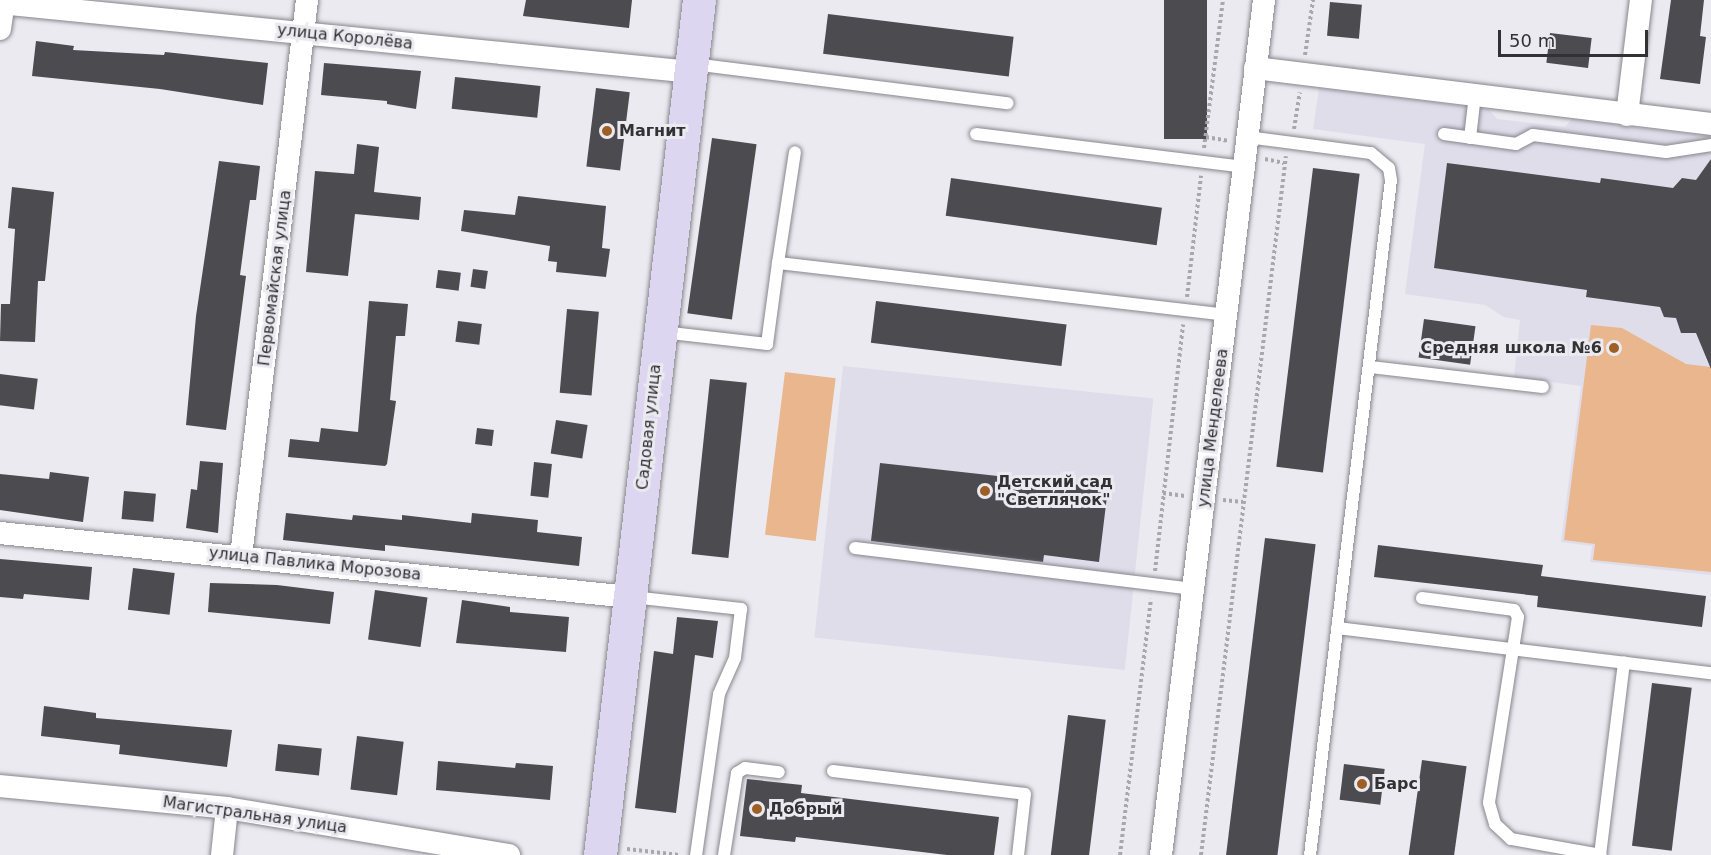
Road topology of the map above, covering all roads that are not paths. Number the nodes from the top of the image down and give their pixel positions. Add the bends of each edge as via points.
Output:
1 (307, 0) edge
2 (699, 0) edge
3 (1264, 0) edge
4 (1641, 0) edge
5 (2, 2) edge
6 (0, 29) edge
7 (304, 32) junction
8 (691, 68) junction
9 (1256, 68) junction
10 (1475, 95) junction
11 (1008, 103) dead end
12 (1628, 115) junction
13 (1711, 124) edge
14 (976, 134) dead end
15 (1444, 134) dead end
16 (1247, 137) junction
17 (1470, 138) junction
18 (1711, 145) edge
19 (795, 152) dead end
20 (1244, 167) junction
21 (778, 263) junction
22 (1226, 315) junction
23 (658, 332) junction
24 (1370, 367) junction
25 (1543, 387) dead end
26 (0, 533) edge
27 (855, 548) dead end
28 (241, 556) junction
29 (1194, 588) junction
30 (630, 597) junction
31 (1422, 598) dead end
32 (1337, 627) junction
33 (1514, 650) junction
34 (1624, 662) junction
35 (1711, 673) edge
36 (832, 771) dead end
37 (779, 772) dead end
38 (0, 786) edge
39 (227, 808) junction
40 (611, 852) edge
41 (222, 855) edge
42 (509, 855) edge
43 (696, 855) edge
44 (724, 855) edge
45 (1018, 855) edge
46 (1161, 855) edge
47 (1310, 855) edge
48 (1600, 855) edge

1 - 7 street, Первомайская улица
2 - 8 street, Садовая улица
3 - 9 street, улица Менделеева
4 - 12 street
5 - 6 street
5 - 7 street, улица Королёва
7 - 8 street, улица Королёва
7 - 28 street, Первомайская улица
8 - 11 lane
8 - 23 street, Садовая улица
9 - 10 street
9 - 16 street, улица Менделеева
10 - 12 street
10 - 17 lane
12 - 13 street
14 - 20 lane
15 - 17 lane
16 - 20 street, улица Менделеева
16 - 24 lane via 1371,153 1389,168
17 - 18 lane via 1516,144 1533,135 1666,152
19 - 21 lane
20 - 22 street, улица Менделеева
21 - 22 lane
21 - 23 lane via 767,344
22 - 29 street, улица Менделеева
23 - 30 street, Садовая улица
24 - 25 lane
24 - 32 lane
26 - 28 street, улица Павлика Морозова
27 - 29 lane
28 - 30 street, улица Павлика Морозова
29 - 46 street, улица Менделеева
30 - 40 street, Садовая улица
30 - 43 lane via 741,609 735,658 719,694
31 - 33 lane via 1514,610 1518,617
32 - 33 lane
32 - 47 lane
33 - 34 lane
33 - 48 lane via 1489,803 1495,824 1511,839
34 - 35 lane
34 - 48 lane
36 - 45 lane via 1025,794
37 - 44 lane via 746,768 737,773
38 - 39 street, Магистральная улица
39 - 41 street
39 - 42 street, Магистральная улица

